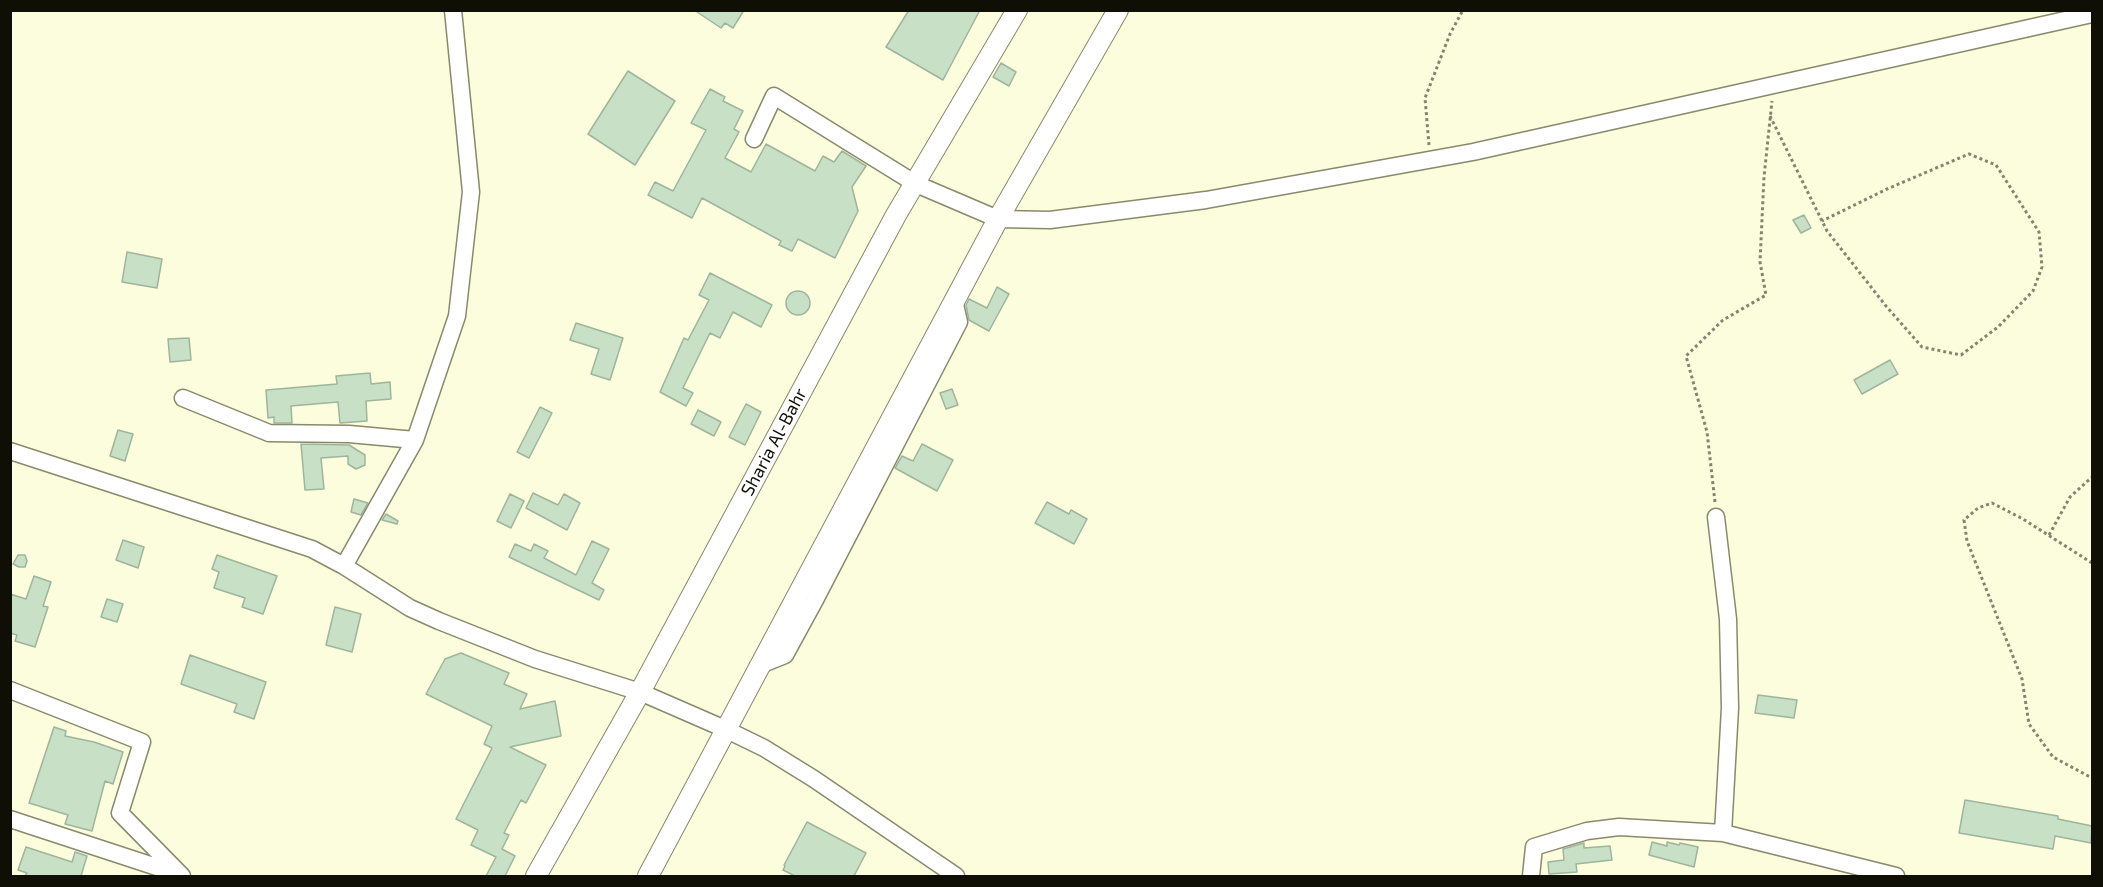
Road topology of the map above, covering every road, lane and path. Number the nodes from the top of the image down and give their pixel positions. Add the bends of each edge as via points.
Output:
1 (453, 10) edge
2 (1017, 10) edge
3 (1118, 10) edge
4 (1462, 10) edge
5 (2092, 14) edge
6 (1774, 84) junction
7 (1770, 116) junction
8 (754, 139) dead end
9 (1431, 159) junction
10 (916, 184) junction
11 (998, 219) junction
12 (1822, 221) junction
13 (183, 398) dead end
14 (415, 440) junction
15 (10, 451) edge
16 (2092, 477) edge
17 (1716, 517) joint
18 (2049, 535) junction
19 (2092, 563) edge
20 (344, 566) junction
21 (10, 690) edge
22 (640, 692) junction
23 (725, 729) junction
24 (2092, 778) edge
25 (10, 819) edge
26 (1723, 832) junction
27 (182, 876) edge
28 (536, 876) edge
29 (648, 876) edge
30 (956, 876) edge
31 (1531, 876) edge
32 (1896, 876) edge

1 - 14 street via 471,192 457,316
2 - 10 main road, Sharia Al-Bahr
3 - 11 main road
4 - 9 path via 1425,98
5 - 6 street
6 - 7 path
6 - 9 street
7 - 12 path
7 - 17 path via 1760,262 1766,295 1723,320 1686,356 1707,432
8 - 10 street via 774,96
9 - 11 street via 1206,200 1050,220
10 - 11 street
10 - 22 main road, Sharia Al-Bahr
11 - 23 main road
12 - 12 path via 1922,347 1941,351 1961,355 1998,327 2033,291 2042,267 2039,232 1996,165 1969,154
13 - 14 street via 269,433
14 - 20 street
15 - 20 street via 312,549
16 - 18 path via 2070,497
17 - 26 street via 1728,618 1730,708
18 - 19 path
18 - 24 path via 1992,503 1964,520 1966,541 2022,679 2029,724 2053,758
20 - 22 street via 410,608 439,621 536,659
21 - 27 street via 142,742 120,813
22 - 23 street
22 - 28 main road, Sharia Al-Bahr
23 - 29 main road
23 - 30 street via 814,778
25 - 27 street
26 - 31 street via 1619,827 1587,831 1534,847
26 - 32 street

